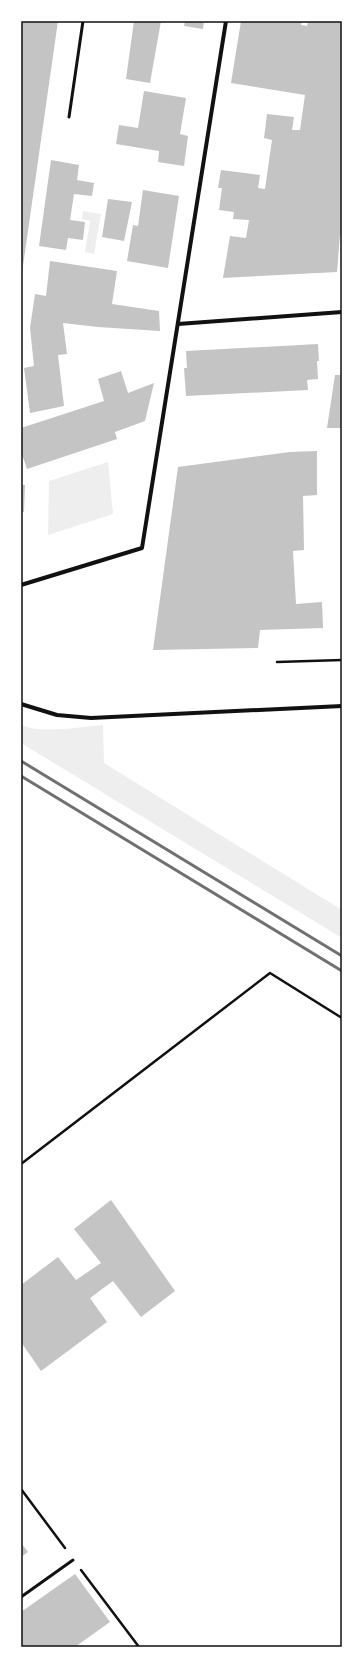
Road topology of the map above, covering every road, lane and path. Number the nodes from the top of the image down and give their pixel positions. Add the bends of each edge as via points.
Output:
1 (83, 21) edge
2 (226, 21) edge
3 (70, 117) dead end
4 (342, 312) edge
5 (178, 324) junction
6 (21, 585) edge
7 (342, 660) edge
8 (277, 662) dead end
9 (21, 704) edge
10 (342, 706) edge
11 (342, 1018) edge
12 (21, 1164) edge
13 (73, 1560) dead end
14 (21, 1597) edge

1 - 3 lane
2 - 5 street
4 - 5 street
5 - 6 street via 142,548
7 - 8 path
9 - 10 street via 57,715 91,718
11 - 12 path via 270,973
13 - 14 lane

